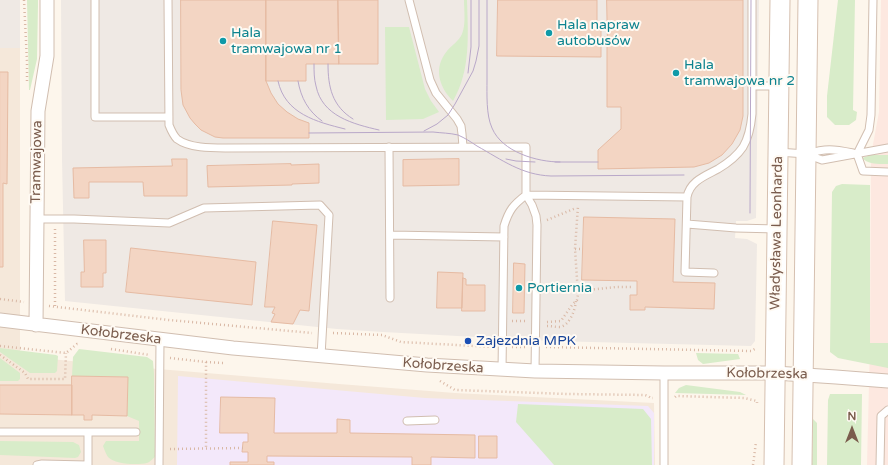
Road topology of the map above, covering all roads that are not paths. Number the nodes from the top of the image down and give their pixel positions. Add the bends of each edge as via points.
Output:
1 (47, 0) edge
2 (95, 0) edge
3 (168, 0) edge
4 (409, 0) edge
5 (752, 0) edge
6 (780, 0) edge
7 (808, 0) edge
8 (873, 0) edge
9 (752, 86) junction
10 (779, 86) junction
11 (168, 117) junction
12 (389, 147) junction
13 (463, 147) junction
14 (888, 148) edge
15 (778, 152) junction
16 (806, 154) junction
17 (857, 154) junction
18 (888, 172) edge
19 (526, 195) junction
20 (688, 197) junction
21 (37, 219) junction
22 (687, 224) junction
23 (777, 229) junction
24 (390, 235) junction
25 (504, 237) junction
26 (714, 273) dead end
27 (390, 298) dead end
28 (0, 320) edge
29 (36, 325) junction
30 (160, 340) junction
31 (321, 356) junction
32 (502, 370) junction
33 (535, 371) junction
34 (664, 373) junction
35 (776, 373) junction
36 (803, 375) junction
37 (888, 381) edge
38 (888, 410) edge
39 (435, 420) dead end
40 (407, 421) dead end
41 (0, 432) edge
42 (88, 432) junction
43 (136, 432) dead end
44 (37, 465) edge
45 (88, 465) edge
46 (159, 465) edge
47 (664, 465) edge
48 (774, 465) edge
49 (802, 465) edge
50 (880, 465) edge

1 - 21 street, Tramwajowa via 47,56 38,111
2 - 11 lane via 95,117
3 - 11 lane
4 - 13 lane via 430,80 436,93 457,119
5 - 9 lane
6 - 10 main road, Władysława Leonharda
7 - 16 main road, Władysława Leonharda
8 - 17 lane via 871,116 869,130
9 - 10 lane
9 - 20 lane via 751,122 743,147 730,161 693,184
10 - 15 main road, Władysława Leonharda
11 - 12 lane via 171,132 177,139 197,146
12 - 13 lane
12 - 24 lane
13 - 19 lane via 526,147
14 - 17 lane
15 - 16 lane
15 - 23 main road, Władysława Leonharda
16 - 17 lane via 836,149
16 - 36 main road, Władysława Leonharda
17 - 18 lane via 863,171
19 - 20 lane
19 - 25 lane via 515,203 507,214
19 - 33 lane via 532,204 537,225
20 - 22 lane
21 - 29 street, Tramwajowa
21 - 31 lane via 169,223 204,208 320,205 329,215
22 - 23 lane
22 - 26 lane via 685,272
23 - 35 main road, Władysława Leonharda
24 - 25 lane
24 - 27 lane
25 - 32 lane
28 - 29 street, Kołobrzeska
29 - 30 street, Kołobrzeska
30 - 31 street, Kołobrzeska
30 - 46 lane
31 - 32 street, Kołobrzeska
32 - 33 street, Kołobrzeska
33 - 34 street, Kołobrzeska
34 - 35 street, Kołobrzeska
34 - 47 lane
35 - 36 street, Kołobrzeska
35 - 48 main road, Władysława Leonharda
36 - 37 street, Kołobrzeska
36 - 49 main road, Władysława Leonharda
38 - 50 lane via 881,416
39 - 40 lane
41 - 42 lane
42 - 43 lane
42 - 45 lane
44 - 45 lane

